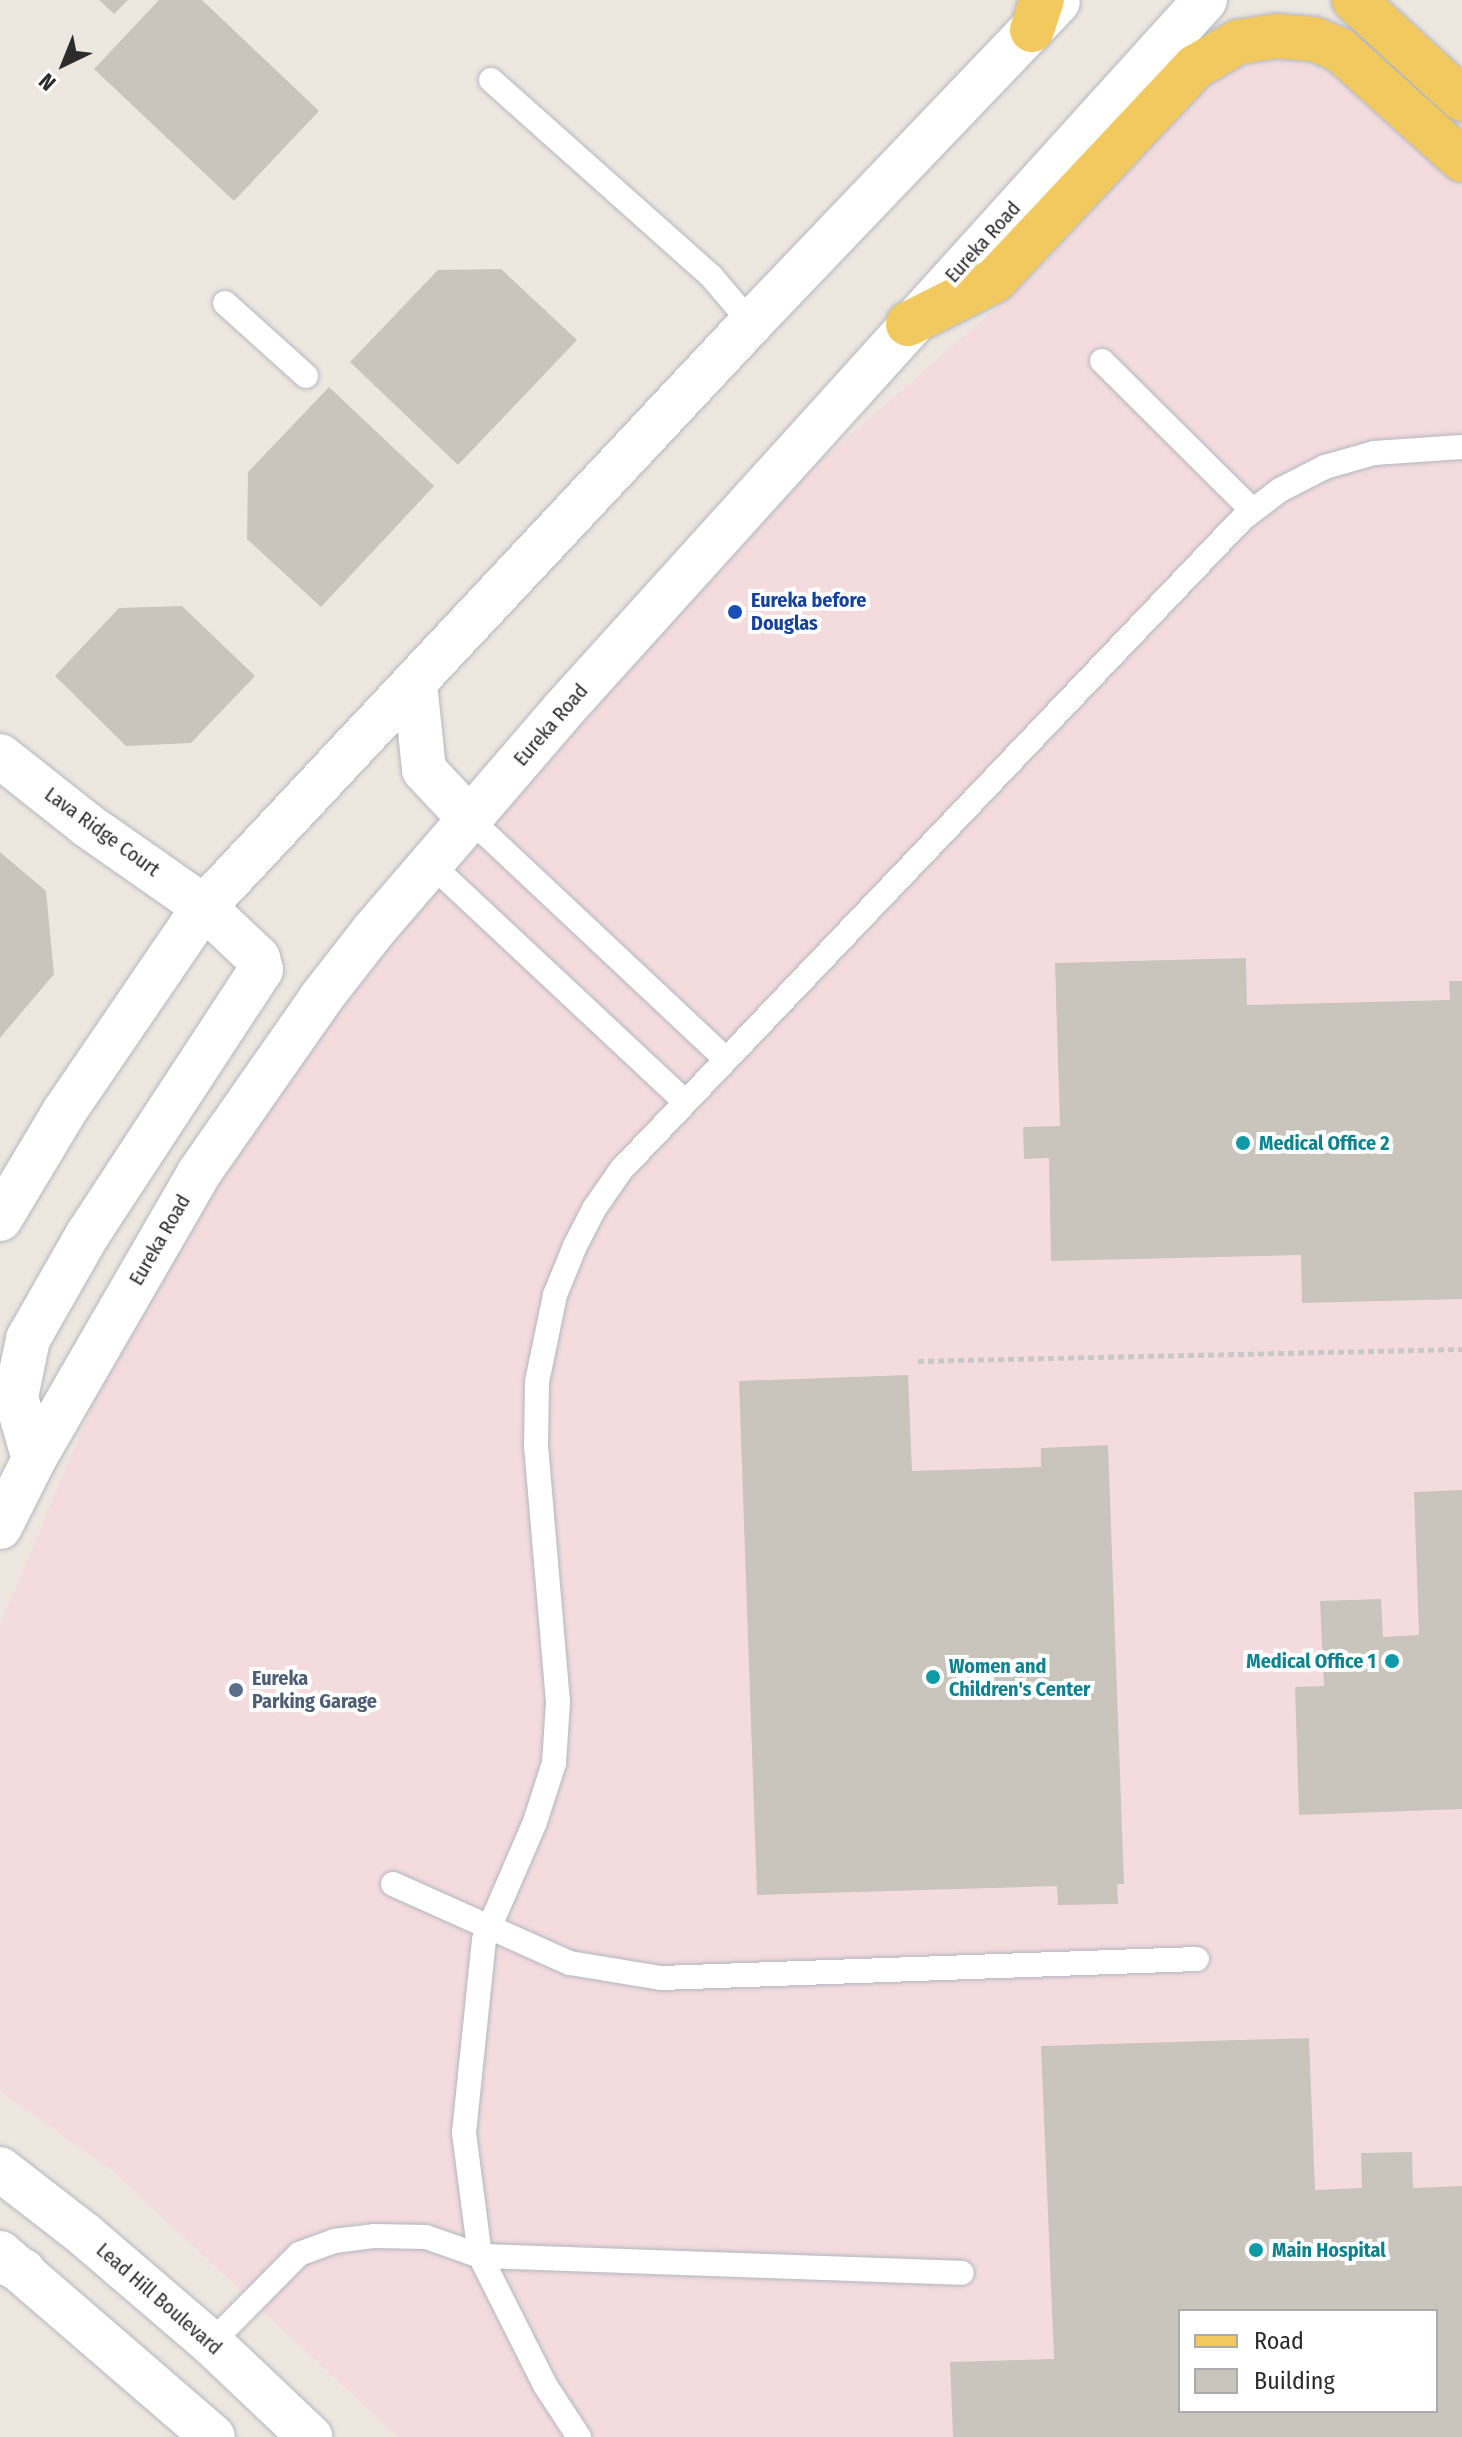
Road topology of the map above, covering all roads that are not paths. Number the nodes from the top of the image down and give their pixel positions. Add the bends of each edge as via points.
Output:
1 (1205, 0) edge
2 (1354, 0) edge
3 (1044, 10) edge
4 (491, 80) dead end
5 (1462, 99) edge
6 (1462, 160) edge
7 (225, 303) dead end
8 (751, 323) junction
9 (908, 324) junction
10 (1102, 361) dead end
11 (306, 376) dead end
12 (1462, 447) edge
13 (1252, 510) junction
14 (415, 684) junction
15 (0, 756) edge
16 (470, 819) junction
17 (432, 865) junction
18 (204, 907) junction
19 (726, 1059) junction
20 (685, 1102) junction
21 (0, 1219) edge
22 (34, 1459) junction
23 (0, 1527) edge
24 (393, 1884) dead end
25 (489, 1928) junction
26 (1197, 1959) dead end
27 (0, 2169) edge
28 (480, 2256) junction
29 (8, 2261) edge
30 (962, 2273) dead end
31 (211, 2343) junction
32 (213, 2437) edge
33 (310, 2437) edge
34 (579, 2437) edge

1 - 9 main road, Eureka Road
2 - 5 main road
3 - 8 main road
4 - 8 lane via 711,276
6 - 9 main road via 1340,50 1314,39 1277,36 1238,42 1195,67 995,280
7 - 11 lane
8 - 14 main road
9 - 16 main road, Eureka Road
10 - 13 lane
12 - 13 lane via 1374,453 1325,467
13 - 19 lane
14 - 16 main road via 424,770
14 - 18 main road
15 - 18 main road, Lava Ridge Court
16 - 17 main road, Eureka Road
16 - 19 lane
17 - 20 lane
17 - 22 main road, Eureka Road via 321,998 199,1173
18 - 21 main road via 64,1112
18 - 22 main road, Lava Ridge Court via 258,958 261,970 88,1234 28,1339 16,1397
19 - 20 lane
20 - 25 lane via 621,1170 594,1209 555,1295 537,1382 536,1446 558,1702 554,1763
22 - 23 main road, Eureka Road
24 - 25 lane
25 - 26 lane via 570,1963 661,1978
25 - 28 lane via 474,2008 464,2133
27 - 31 main road, Lead Hill Boulevard
28 - 30 lane
28 - 31 lane via 426,2237 334,2241 299,2254
28 - 34 lane via 545,2385
29 - 32 main road
31 - 33 main road, Lead Hill Boulevard

